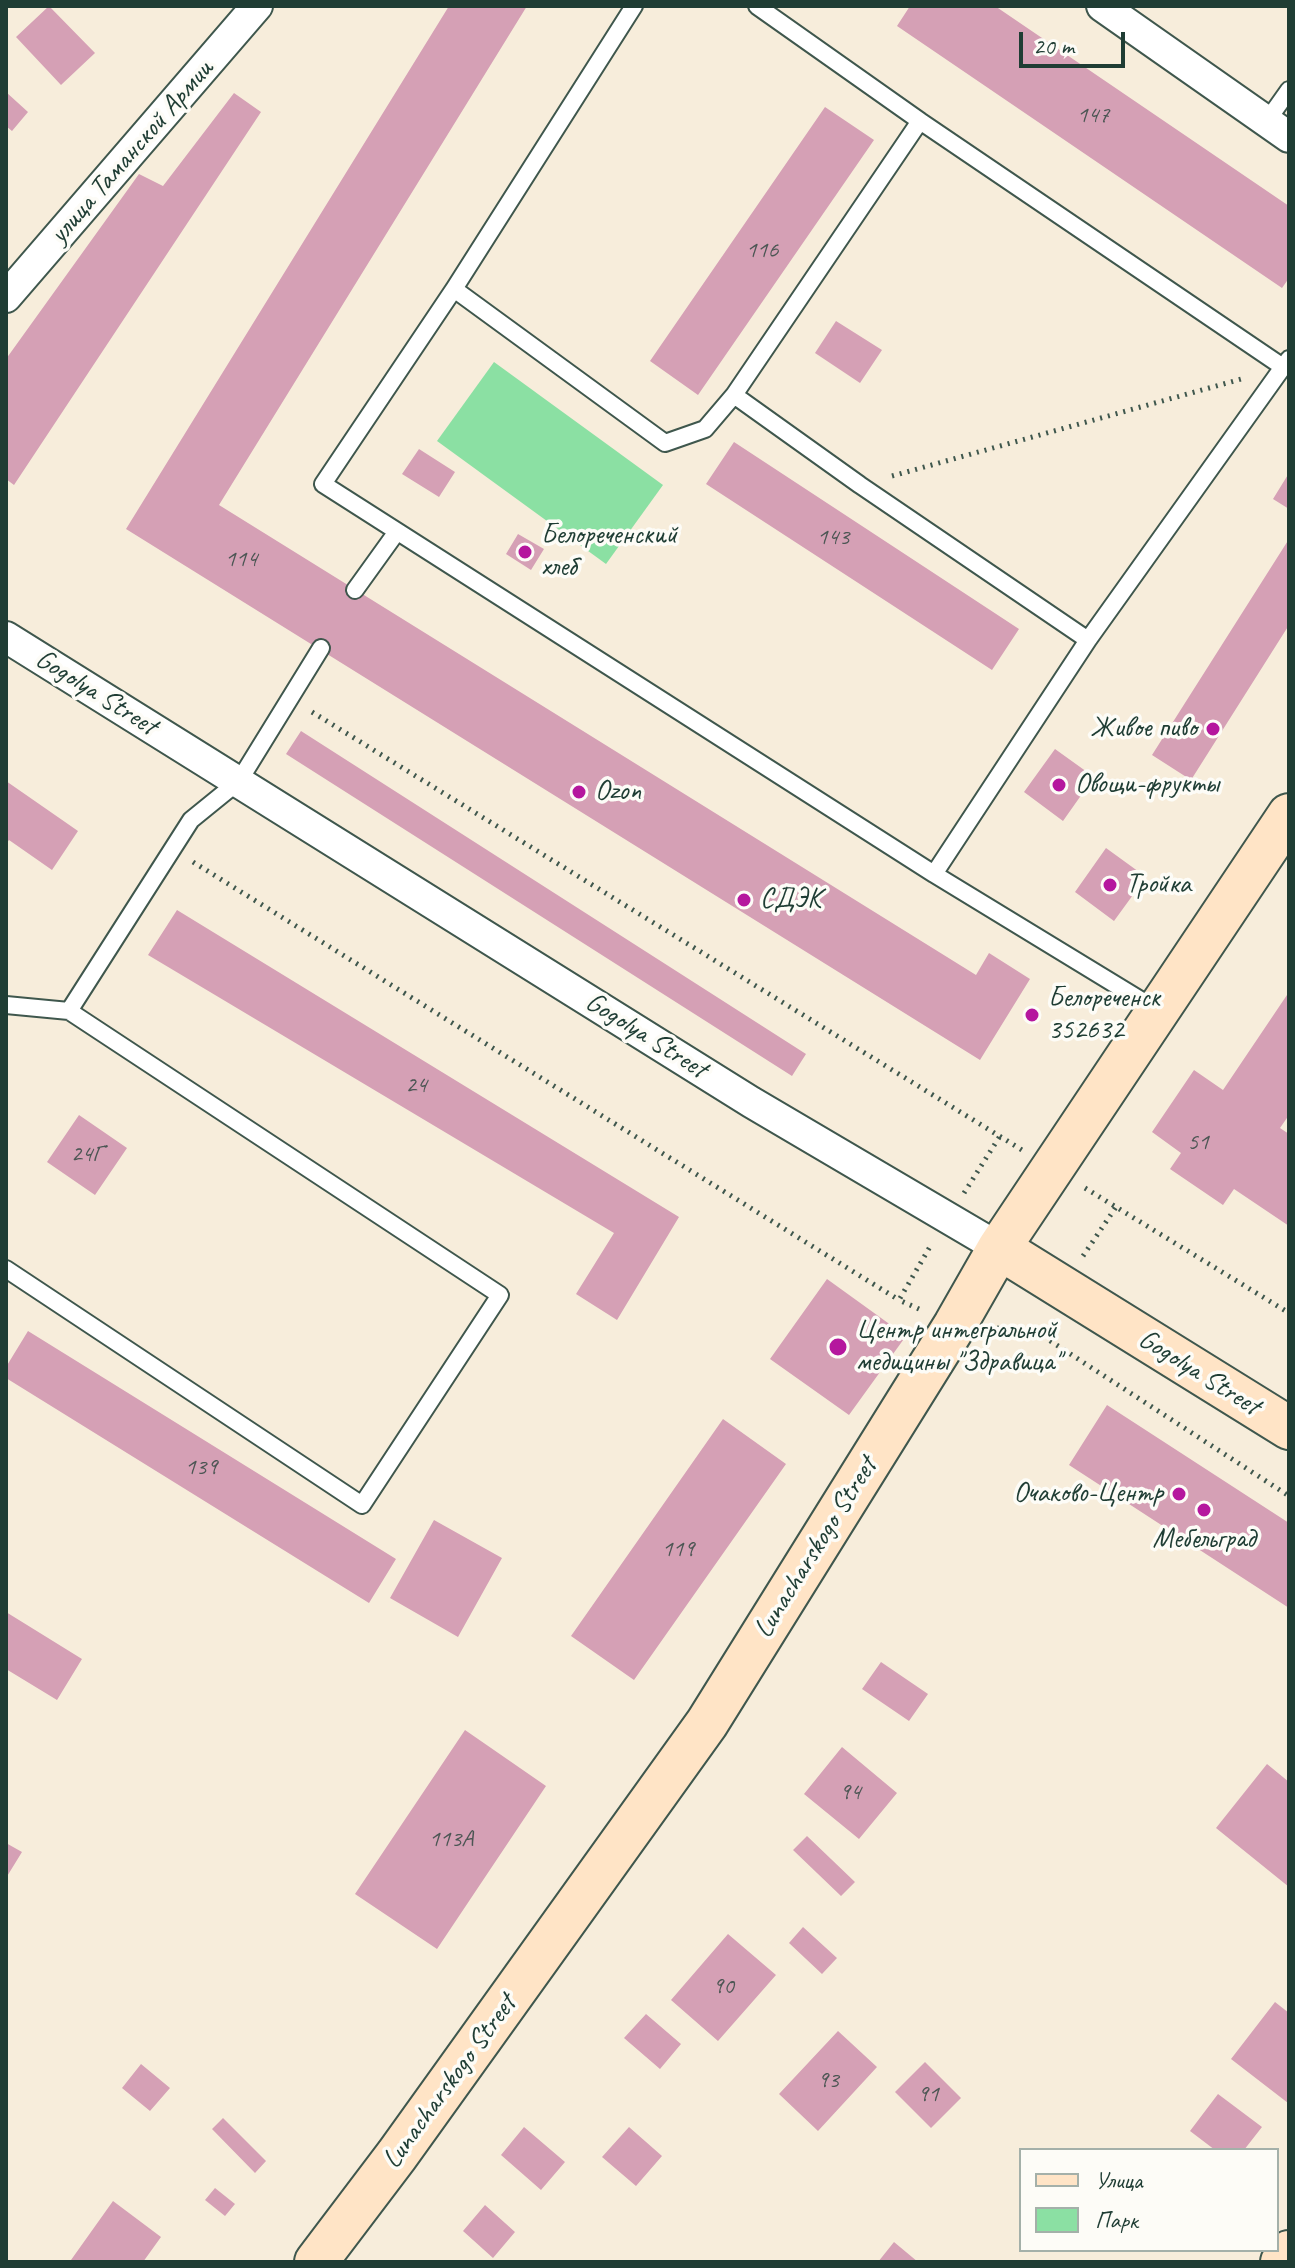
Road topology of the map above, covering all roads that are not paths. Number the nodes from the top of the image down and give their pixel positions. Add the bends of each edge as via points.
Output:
1 (257, 6) edge
2 (634, 6) edge
3 (757, 6) edge
4 (1102, 6) edge
5 (1289, 90) edge
6 (920, 121) junction
7 (1278, 129) edge
8 (454, 289) junction
9 (6, 297) edge
10 (1286, 363) edge
11 (734, 395) junction
12 (396, 533) junction
13 (355, 590) dead end
14 (6, 637) edge
15 (1088, 640) junction
16 (321, 648) dead end
17 (239, 781) junction
18 (1289, 815) edge
19 (934, 874) junction
20 (6, 1005) edge
21 (1157, 1010) junction
22 (69, 1011) junction
23 (999, 1248) junction
24 (6, 1269) edge
25 (1289, 1428) edge
26 (1289, 2252) edge
27 (316, 2262) edge
28 (1282, 2262) edge

1 - 9 street, улица Таманской Армии
2 - 8 lane
3 - 6 lane
4 - 7 street
5 - 7 lane
6 - 10 lane
6 - 11 lane
8 - 11 lane via 665,443 705,429
8 - 12 lane via 323,484
10 - 15 lane
11 - 15 lane
12 - 13 lane
12 - 19 lane
14 - 17 street, Gogolya Street
15 - 19 lane
16 - 17 lane
17 - 22 lane via 191,820
17 - 23 street, Gogolya Street via 751,1102
18 - 21 street, Lunacharskogo Street
19 - 21 lane
20 - 22 lane
21 - 23 street, Lunacharskogo Street
22 - 24 lane via 500,1295 362,1505
23 - 25 street, Gogolya Street
23 - 27 street, Lunacharskogo Street via 707,1723
26 - 28 street

